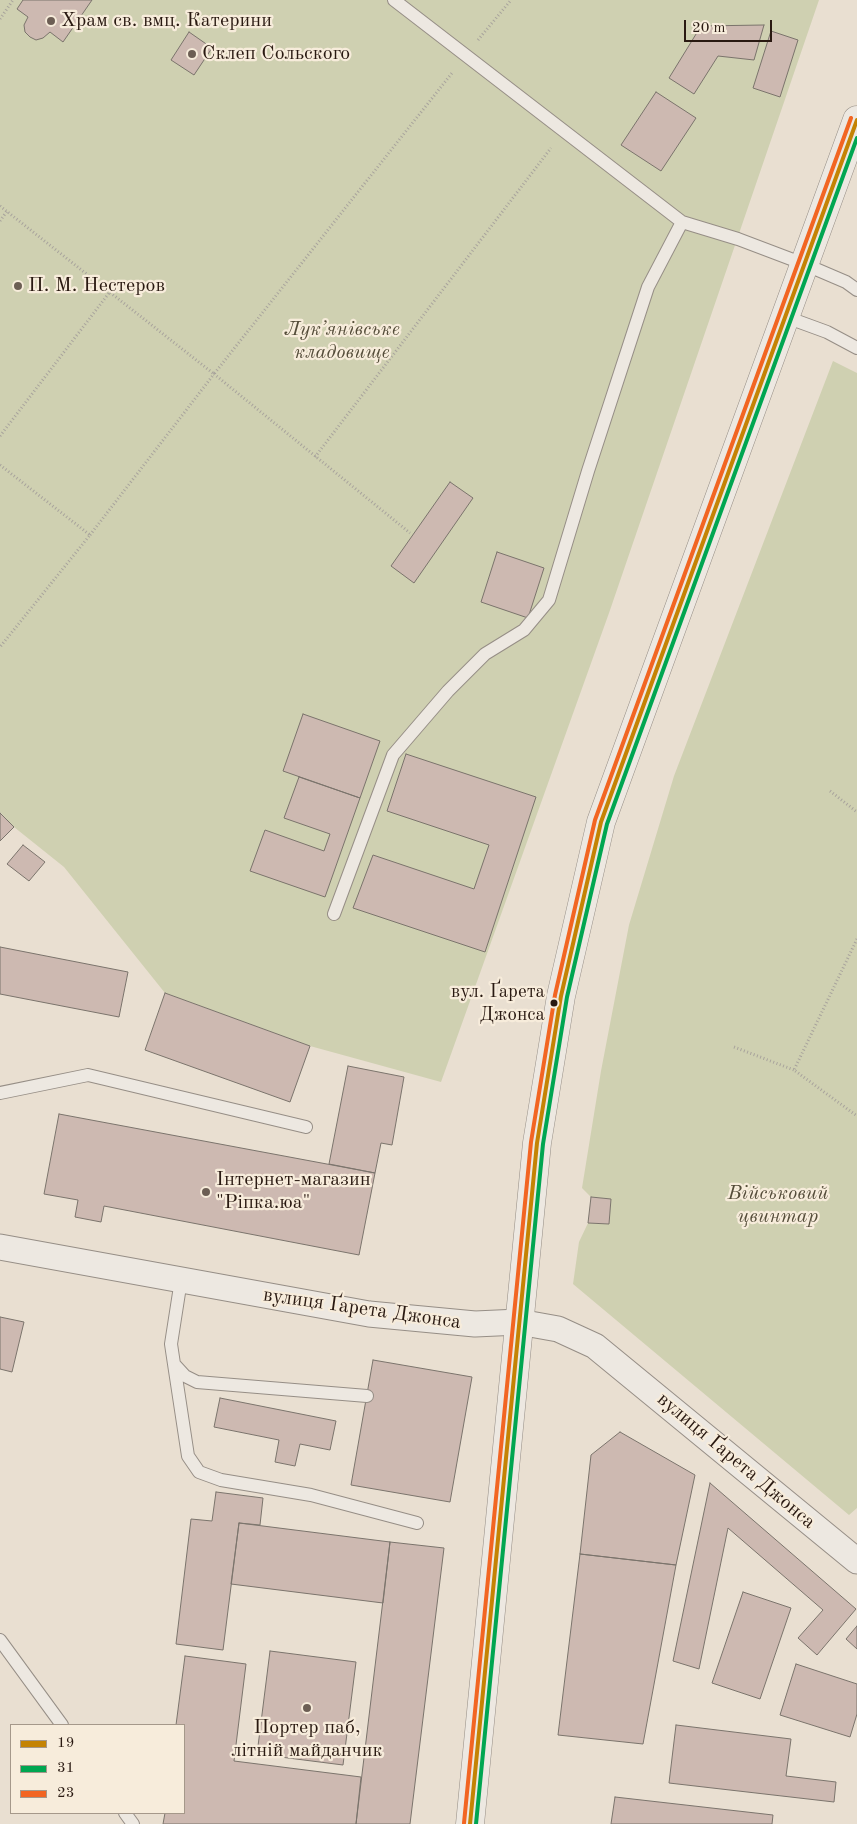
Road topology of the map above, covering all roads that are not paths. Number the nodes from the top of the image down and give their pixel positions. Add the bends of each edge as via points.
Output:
1 (394, 0) edge
2 (857, 120) edge
3 (682, 222) junction
4 (804, 264) junction
5 (857, 290) edge
6 (786, 317) junction
7 (857, 348) edge
8 (334, 914) dead end
9 (0, 1093) edge
10 (306, 1127) dead end
11 (0, 1247) edge
12 (180, 1280) junction
13 (519, 1322) junction
14 (174, 1364) junction
15 (367, 1396) dead end
16 (417, 1523) dead end
17 (857, 1561) edge
18 (0, 1640) edge
19 (61, 1724) edge
20 (470, 1824) edge

1 - 3 lane
2 - 4 street
3 - 4 lane
3 - 8 lane via 648,287 549,600 524,630 485,654 393,755
4 - 5 lane
4 - 6 street
6 - 7 lane via 827,332
6 - 13 street via 602,822 561,996 540,1124
9 - 10 lane via 88,1076
11 - 12 street, вулиця Ґарета Джонса
12 - 13 street, вулиця Ґарета Джонса via 369,1314 475,1324
12 - 14 lane via 171,1344
13 - 17 street, вулиця Ґарета Джонса via 558,1330 595,1346
13 - 20 street
14 - 15 lane via 185,1376 197,1382
14 - 16 lane via 188,1456 199,1472 221,1480 310,1495
18 - 19 lane

